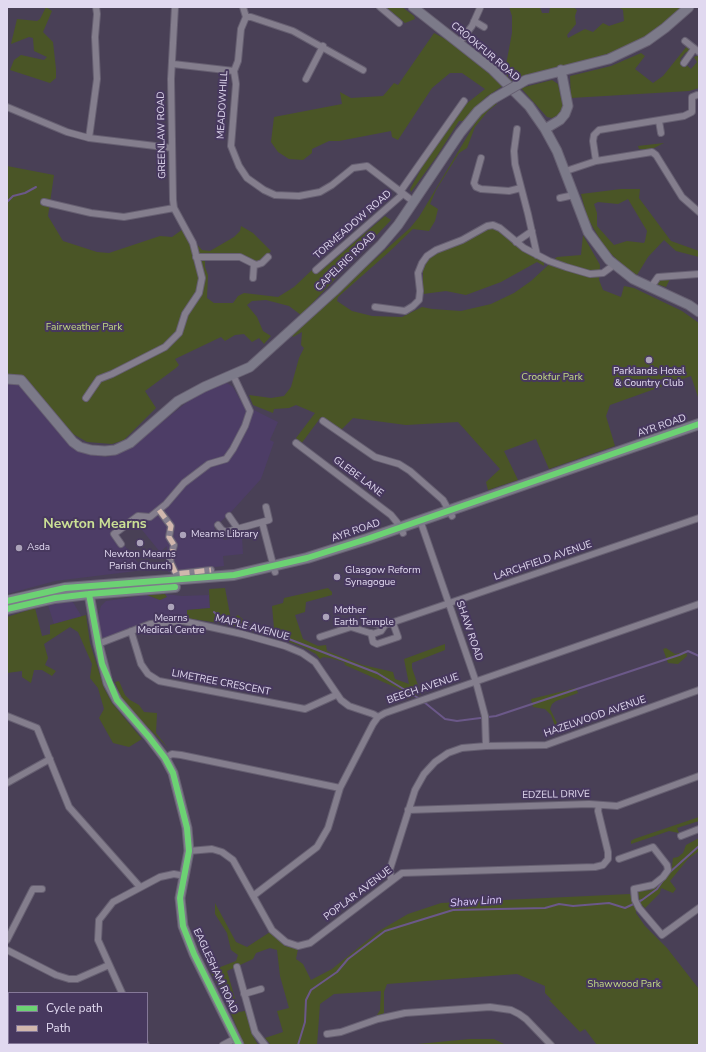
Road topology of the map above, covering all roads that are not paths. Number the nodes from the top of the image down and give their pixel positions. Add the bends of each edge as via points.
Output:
1 (96, 7) edge
2 (175, 7) edge
3 (243, 7) edge
4 (380, 7) edge
5 (413, 7) edge
6 (689, 7) edge
7 (480, 8) edge
8 (246, 17) junction
9 (474, 21) junction
10 (400, 23) dead end
11 (484, 27) dead end
12 (685, 41) dead end
13 (459, 43) junction
14 (323, 46) junction
15 (697, 51) edge
16 (684, 63) dead end
17 (173, 64) junction
18 (363, 70) dead end
19 (561, 70) junction
20 (234, 71) junction
21 (306, 79) dead end
22 (697, 95) dead end
23 (464, 101) dead end
24 (7, 107) edge
25 (659, 121) junction
26 (517, 129) dead end
27 (545, 129) junction
28 (661, 133) dead end
29 (89, 138) junction
30 (172, 148) junction
31 (481, 158) dead end
32 (596, 161) junction
33 (566, 172) junction
34 (521, 188) junction
35 (402, 193) junction
36 (574, 195) junction
37 (560, 198) dead end
38 (44, 202) dead end
39 (414, 202) junction
40 (174, 208) junction
41 (699, 212) edge
42 (532, 230) junction
43 (516, 242) junction
44 (537, 255) junction
45 (196, 257) junction
46 (268, 257) dead end
47 (254, 264) junction
48 (614, 265) junction
49 (316, 270) dead end
50 (699, 274) edge
51 (253, 278) dead end
52 (651, 287) junction
53 (375, 307) dead end
54 (699, 312) edge
55 (233, 376) junction
56 (7, 379) edge
57 (86, 398) dead end
58 (323, 422) dead end
59 (699, 424) edge
60 (699, 430) edge
61 (296, 442) dead end
62 (266, 507) dead end
63 (159, 510) junction
64 (450, 513) junction
65 (229, 516) dead end
66 (699, 518) edge
67 (262, 522) junction
68 (421, 523) junction
69 (218, 525) dead end
70 (238, 528) junction
71 (402, 530) junction
72 (121, 544) dead end
73 (274, 569) junction
74 (211, 570) dead end
75 (88, 589) junction
76 (7, 601) edge
77 (450, 604) junction
78 (699, 604) edge
79 (7, 609) edge
80 (372, 623) dead end
81 (394, 623) junction
82 (385, 625) junction
83 (131, 631) junction
84 (371, 633) junction
85 (320, 637) dead end
86 (98, 644) junction
87 (476, 682) junction
88 (699, 690) edge
89 (336, 695) junction
90 (7, 716) edge
91 (378, 717) junction
92 (486, 746) junction
93 (165, 758) junction
94 (50, 759) junction
95 (699, 776) edge
96 (7, 783) edge
97 (340, 788) junction
98 (599, 805) junction
99 (408, 810) junction
100 (699, 829) edge
101 (681, 836) dead end
102 (189, 851) junction
103 (619, 859) dead end
104 (185, 876) junction
105 (391, 881) junction
106 (140, 887) junction
107 (42, 889) dead end
108 (253, 896) junction
109 (699, 908) edge
110 (7, 940) edge
111 (7, 950) edge
112 (109, 965) junction
113 (237, 967) dead end
114 (260, 989) dead end
115 (122, 992) edge
116 (244, 994) junction
117 (327, 1034) dead end
118 (238, 1042) edge
119 (223, 1045) edge
120 (265, 1045) edge
121 (551, 1045) edge

1 - 29 street via 98,79
2 - 17 street, GREENLAW ROAD
3 - 8 street
4 - 10 street
5 - 13 street, CROOKFUR ROAD
6 - 19 street, CAPELRIG ROAD via 648,41 609,59
7 - 9 street
8 - 14 street via 293,32
8 - 20 street, MEADOWHILL via 241,30 238,60
9 - 11 street
9 - 13 street
12 - 15 street
13 - 27 street, CROOKFUR ROAD via 512,88
14 - 18 street
14 - 21 street
15 - 16 street
17 - 20 street
17 - 30 street, GREENLAW ROAD
19 - 27 street via 568,106 560,120
19 - 39 street, CAPELRIG ROAD, bridge via 513,86 478,111 460,133
20 - 35 street, MEADOWHILL via 236,84 231,146 247,178 275,195 311,194 332,185 353,168 367,166
22 - 25 street via 692,97 692,112
23 - 35 street, TORMEADOW ROAD
24 - 29 street via 67,132
25 - 28 street
25 - 32 street via 599,130 593,141
26 - 34 street via 514,151
27 - 33 street, CROOKFUR ROAD
29 - 30 street
30 - 40 street, GREENLAW ROAD
31 - 34 street via 474,183 476,187 509,191
32 - 33 street
32 - 41 street via 652,152 682,197
33 - 36 street, CROOKFUR ROAD
34 - 42 street
35 - 39 street, MEADOWHILL
35 - 49 street, TORMEADOW ROAD
36 - 37 street
36 - 48 street, CROOKFUR ROAD via 588,232
38 - 40 street via 91,213 124,217
39 - 55 street, CAPELRIG ROAD via 381,245 334,291 250,367
40 - 45 street, GREENLAW ROAD via 193,243
42 - 43 street
42 - 44 street
43 - 44 street
43 - 53 street via 500,228 486,226 427,256 418,272 419,300 405,312
44 - 48 street via 590,274 604,273
45 - 47 street via 240,257
45 - 57 street, GREENLAW ROAD via 202,278 199,293 185,314 179,333 165,347 99,379
46 - 47 street via 262,263
47 - 51 street
48 - 52 street, CROOKFUR ROAD via 633,279
50 - 52 street via 658,277
52 - 54 street, CROOKFUR ROAD
55 - 56 street, CAPELRIG ROAD via 178,401 130,443 105,452 91,450 73,442 28,386 21,380
55 - 63 street via 250,411 233,449 226,459 209,464 184,483
58 - 64 street via 375,457 398,464 410,472 443,500
59 - 64 main road, AYR ROAD
60 - 64 main road, AYR ROAD
61 - 71 street, GLEBE LANE via 391,515
62 - 67 street via 269,520
63 - 72 street via 150,517 138,516 114,534
63 - 74 street via 171,526 169,538 174,545 170,561 176,574
64 - 68 main road, AYR ROAD
65 - 70 street
66 - 77 street, LARCHFIELD AVENUE
67 - 70 street
67 - 73 street
68 - 71 main road, AYR ROAD
68 - 77 street, SHAW ROAD
69 - 70 street via 226,532
71 - 73 main road, AYR ROAD
73 - 75 main road, AYR ROAD via 207,584
75 - 76 main road, AYR ROAD via 59,589
75 - 79 main road, AYR ROAD
75 - 86 street, EAGLESHAM ROAD
77 - 81 street, LARCHFIELD AVENUE
77 - 87 street, SHAW ROAD
78 - 87 street, BEECH AVENUE
80 - 82 street
81 - 82 street, LARCHFIELD AVENUE
81 - 84 street via 398,637 377,644 373,642
82 - 84 street via 381,631
83 - 86 street, MAPLE AVENUE
83 - 89 street, MAPLE AVENUE via 150,624 183,621 285,646 315,662
83 - 89 street, LIMETREE CRESCENT via 141,664 148,674 159,681 305,709
84 - 85 street via 351,627
86 - 93 street, EAGLESHAM ROAD via 108,683 116,700
87 - 91 street, BEECH AVENUE
87 - 92 street, SHAW ROAD via 485,716
88 - 92 street, HAZELWOOD AVENUE via 546,745
89 - 91 street, MAPLE AVENUE via 349,706
90 - 94 street via 37,728
91 - 97 street
92 - 99 street, HAZELWOOD AVENUE via 462,748 448,753 435,762 424,774
93 - 97 street via 172,754 181,755
93 - 102 street, EAGLESHAM ROAD via 179,793
94 - 96 street
94 - 106 street via 69,808
95 - 98 street, EDZELL DRIVE via 616,806
97 - 108 street via 328,828 317,846
98 - 99 street, EDZELL DRIVE
98 - 105 street, POPLAR AVENUE via 598,811 608,852 608,859 603,864 412,872 402,873
99 - 105 street, HAZELWOOD AVENUE via 390,869
100 - 101 street
102 - 104 street, EAGLESHAM ROAD
102 - 108 street, POPLAR AVENUE via 212,849 222,852 233,860
103 - 109 street via 653,847 667,865 668,870 653,885 634,889 639,908 662,935
104 - 106 street via 174,874 160,877
104 - 118 street, EAGLESHAM ROAD via 180,898 183,926 194,954
105 - 108 street, POPLAR AVENUE via 310,943 298,946 286,942 272,930
106 - 112 street via 113,902 99,920 98,940
107 - 110 street via 31,887
111 - 112 street via 69,979 77,980
112 - 115 street
113 - 116 street
114 - 116 street
116 - 120 street via 254,1032
117 - 121 street via 405,1013 490,1007 511,1010 519,1014
118 - 119 street

